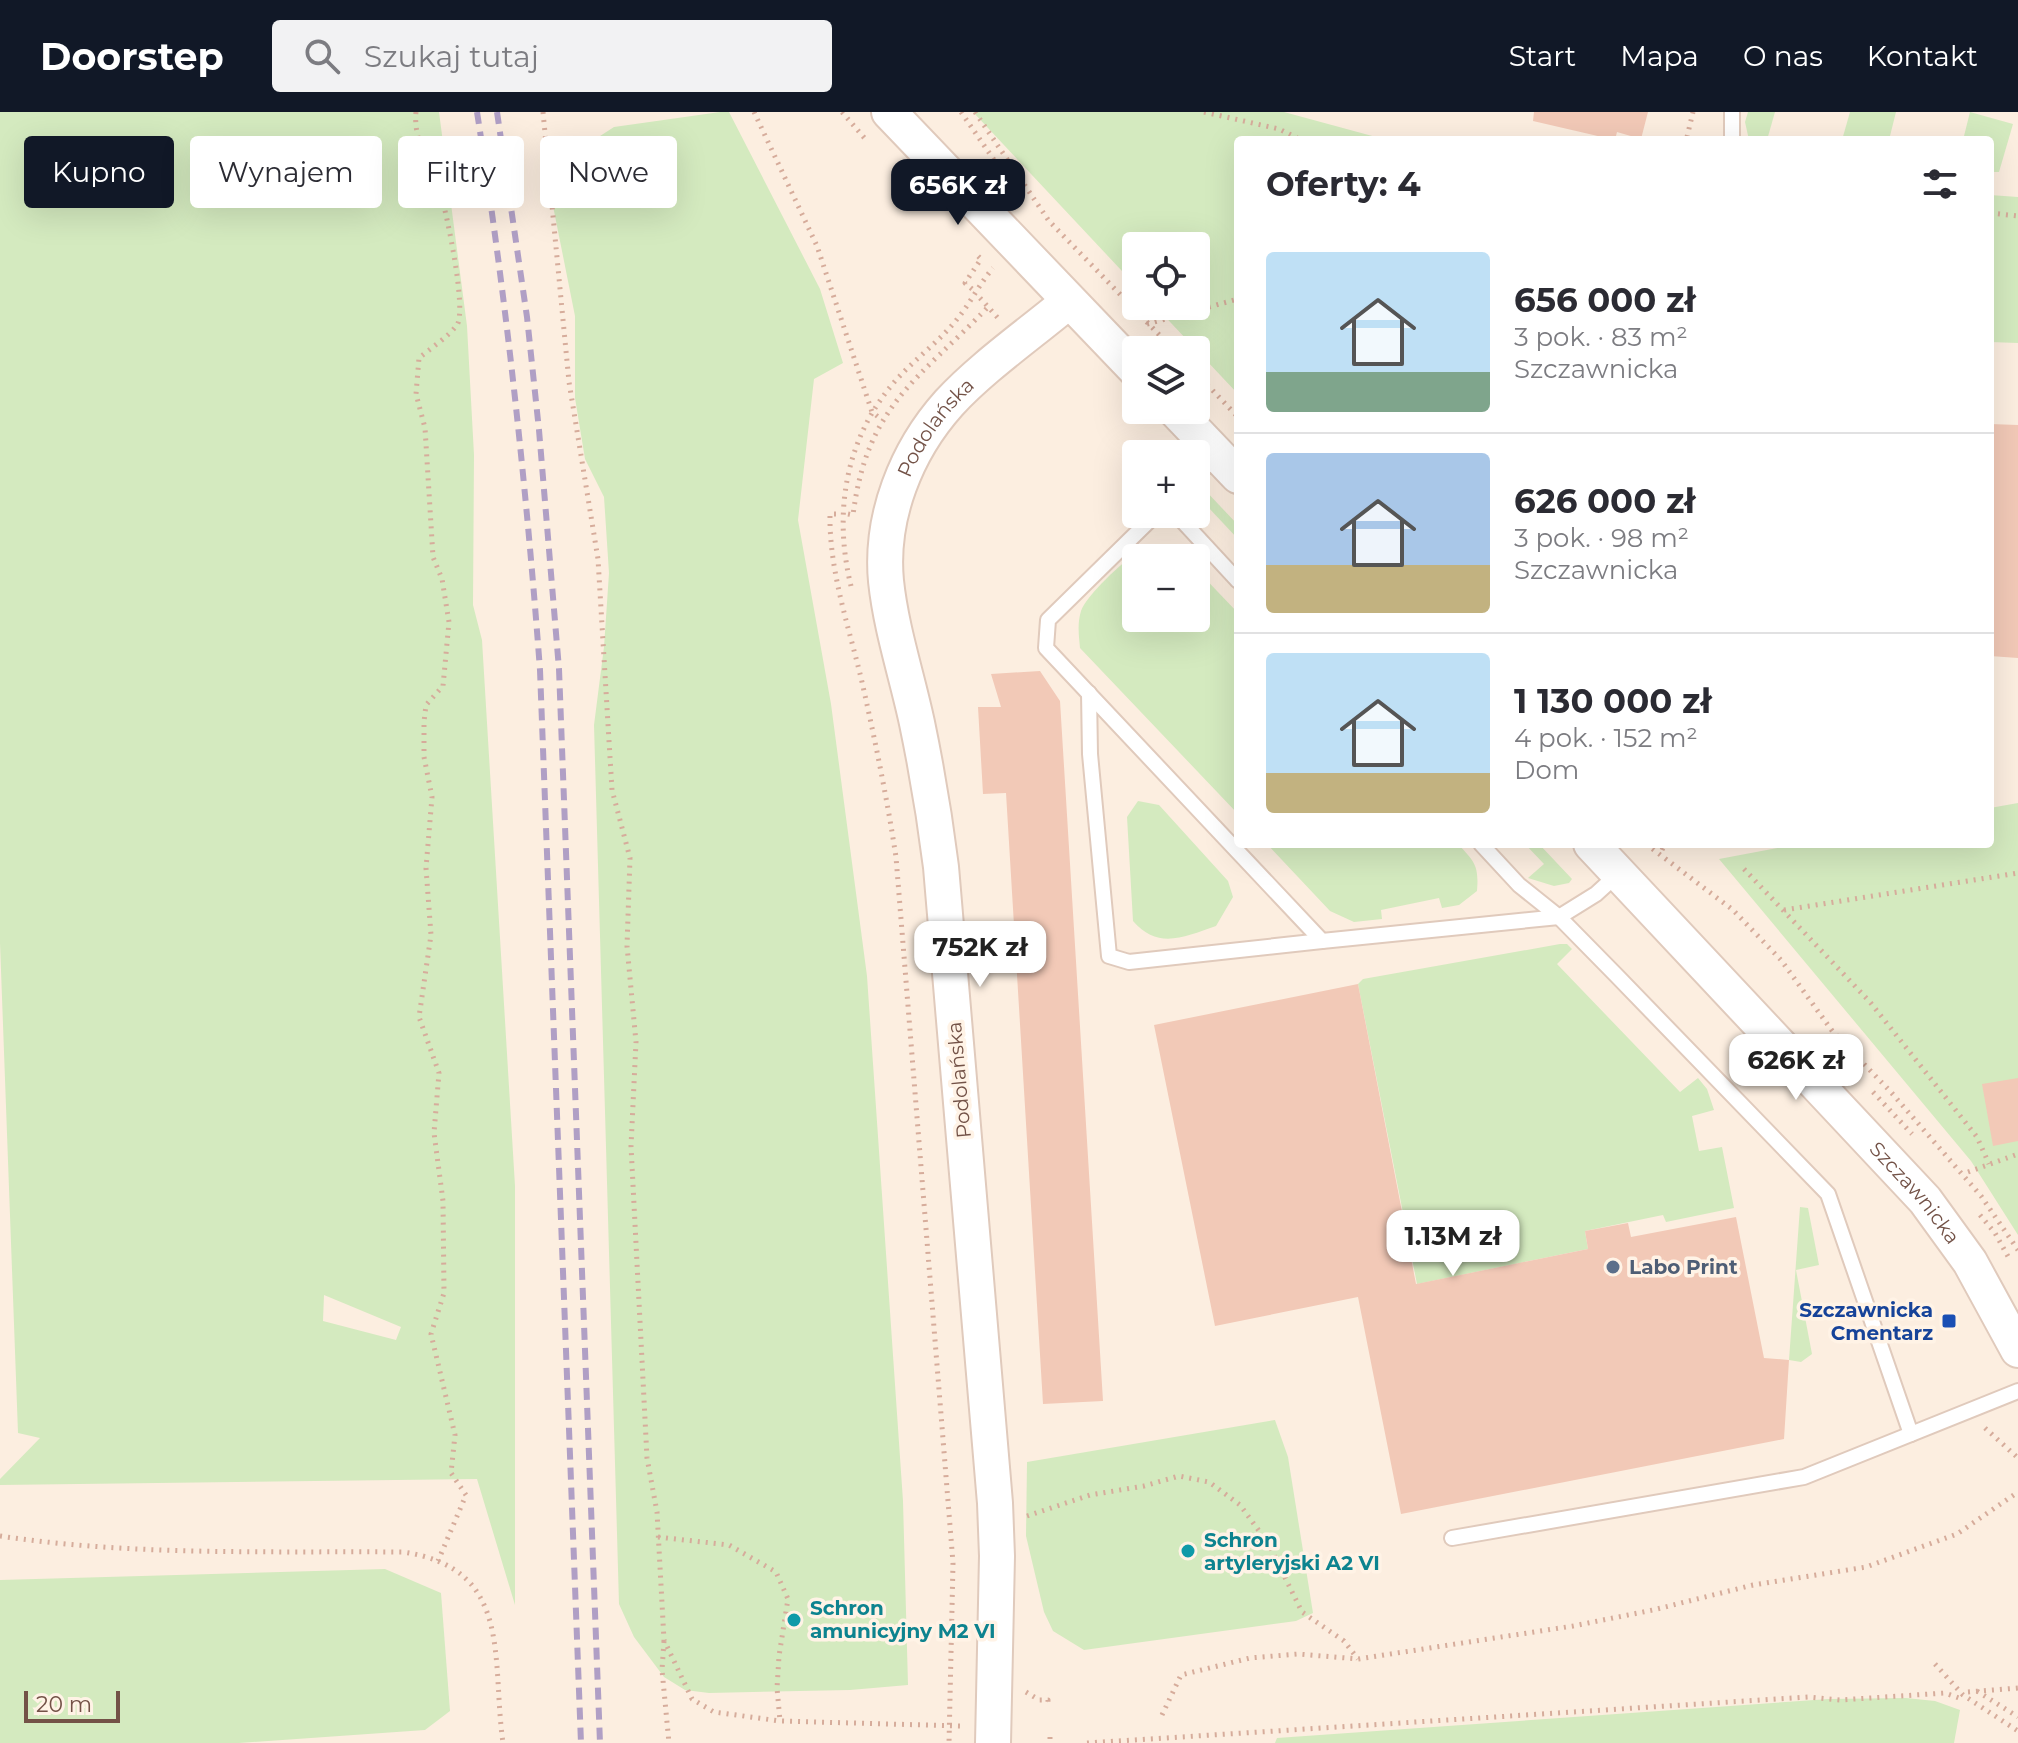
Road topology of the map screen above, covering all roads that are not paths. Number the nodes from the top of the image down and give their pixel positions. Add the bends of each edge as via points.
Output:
1 (889, 112) edge
2 (1732, 112) edge
3 (1732, 136) edge
4 (1069, 301) junction
5 (1122, 356) edge
6 (1185, 424) edge
7 (1217, 469) edge
8 (1142, 528) edge
9 (1189, 528) edge
10 (1234, 577) edge
11 (1089, 693) junction
12 (1234, 847) edge
13 (1235, 848) edge
14 (1485, 848) edge
15 (1595, 848) edge
16 (1619, 873) junction
17 (1559, 917) junction
18 (1322, 941) junction
19 (2018, 1350) edge
20 (2018, 1391) edge
21 (1911, 1434) junction
22 (1452, 1538) dead end
23 (993, 1743) edge

1 - 4 street
2 - 3 lane
4 - 5 street
4 - 23 street, Podolańska via 950,402 929,428 897,492 886,557 890,609 929,781 941,867 995,1503
6 - 7 street
8 - 11 lane via 1048,620 1046,648
9 - 10 lane
11 - 12 lane
11 - 18 lane via 1109,956 1129,962
13 - 18 lane
14 - 17 lane
15 - 16 street, Szczawnicka
16 - 17 lane
16 - 19 street, Szczawnicka via 1925,1200 1970,1262
17 - 18 lane
17 - 21 lane via 1828,1194
20 - 21 lane
21 - 22 lane via 1804,1477

